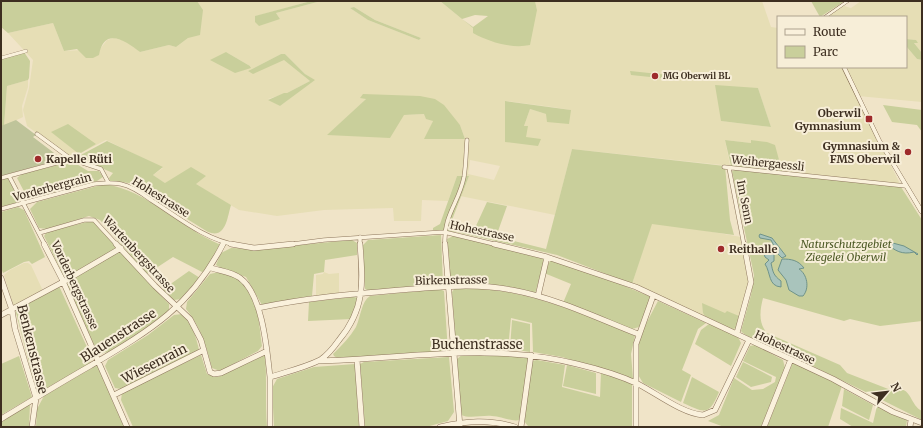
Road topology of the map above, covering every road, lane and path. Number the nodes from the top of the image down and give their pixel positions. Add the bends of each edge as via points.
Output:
1 (848, 1) edge
2 (826, 16) edge
3 (26, 51) dead end
4 (1, 57) edge
5 (844, 68) edge
6 (37, 134) dead end
7 (467, 140) dead end
8 (71, 159) junction
9 (727, 167) joint
10 (9, 176) junction
11 (1, 178) edge
12 (109, 182) junction
13 (906, 186) junction
14 (23, 204) junction
15 (1, 209) edge
16 (922, 212) edge
17 (444, 232) junction
18 (39, 233) junction
19 (360, 237) junction
20 (224, 243) junction
21 (121, 248) junction
22 (547, 256) junction
23 (211, 268) junction
24 (1, 278) edge
25 (63, 282) junction
26 (448, 287) junction
27 (362, 294) junction
28 (538, 296) junction
29 (654, 296) junction
30 (178, 307) junction
31 (258, 308) junction
32 (12, 310) junction
33 (1, 315) edge
34 (737, 333) junction
35 (638, 334) junction
36 (749, 340) junction
37 (204, 350) junction
38 (267, 351) junction
39 (453, 354) junction
40 (530, 355) junction
41 (791, 359) junction
42 (357, 360) junction
43 (99, 361) junction
44 (318, 361) junction
45 (270, 377) junction
46 (635, 383) junction
47 (114, 395) junction
48 (36, 398) junction
49 (1, 419) edge
50 (911, 420) junction
51 (922, 423) edge
52 (459, 425) edge
53 (32, 427) edge
54 (127, 427) edge
55 (270, 427) edge
56 (362, 427) edge
57 (440, 427) edge
58 (515, 427) edge
59 (522, 427) edge
60 (636, 427) edge
61 (764, 427) edge
62 (910, 427) edge

1 - 2 street
3 - 4 street
5 - 13 street via 879,140
6 - 8 street
7 - 17 street via 464,178
8 - 10 street
8 - 12 street via 99,168
9 - 13 street, Weihergaessli
9 - 34 street, Im Senn via 751,282
10 - 11 street
10 - 14 street, Vorderbergstrasse
12 - 14 street, Vorderbergrain
12 - 20 street, Hohestrasse via 123,184 143,194 190,225
13 - 16 street
14 - 15 street, Vorderbergrain
14 - 18 street, Vorderbergstrasse
17 - 19 street, Hohestrasse
17 - 22 street, Hohestrasse
17 - 26 street
18 - 21 street, Wartenbergstrasse via 84,220 94,220
18 - 25 street, Vorderbergstrasse
19 - 20 street, Hohestrasse via 259,247
19 - 27 street
20 - 23 street, Blauenstrasse
21 - 25 street
21 - 30 street, Wartenbergstrasse
22 - 28 street
22 - 29 street, Hohestrasse via 608,276
23 - 30 street, Blauenstrasse
23 - 31 street via 241,278 249,286
24 - 32 street, Benkenstrasse
25 - 32 street
25 - 43 street, Vorderbergstrasse
26 - 27 street, Birkenstrasse
26 - 28 street, Birkenstrasse via 492,288
26 - 39 street
27 - 31 street, Birkenstrasse via 283,302
27 - 44 street via 350,330
28 - 35 street, Birkenstrasse
29 - 34 street, Hohestrasse
29 - 35 street
30 - 37 street, Wartenbergstrasse via 190,319
30 - 43 street, Blauenstrasse via 148,331
31 - 38 street
32 - 33 street
32 - 48 street, Benkenstrasse via 15,329
34 - 36 street, Hohestrasse
35 - 46 street
36 - 41 street, Hohestrasse
36 - 46 street, Buchenstrasse via 718,406 712,413 701,415
37 - 38 street, Wartenbergstrasse via 210,372 214,374
37 - 47 street, Wiesenrain
38 - 45 street
39 - 40 street, Buchenstrasse
39 - 42 street, Buchenstrasse
39 - 52 street
40 - 46 street, Buchenstrasse via 572,362
40 - 59 street
41 - 50 street, Hohestrasse
41 - 61 street
42 - 44 street, Buchenstrasse
42 - 56 street
43 - 47 street, Vorderbergstrasse
43 - 48 street, Blauenstrasse
44 - 45 street
45 - 55 street
46 - 60 street
47 - 54 street, Vorderbergstrasse
48 - 49 street, Blauenstrasse
48 - 53 street, Benkenstrasse
50 - 51 street, Hohestrasse
50 - 62 street
52 - 57 street
52 - 58 street via 490,420

